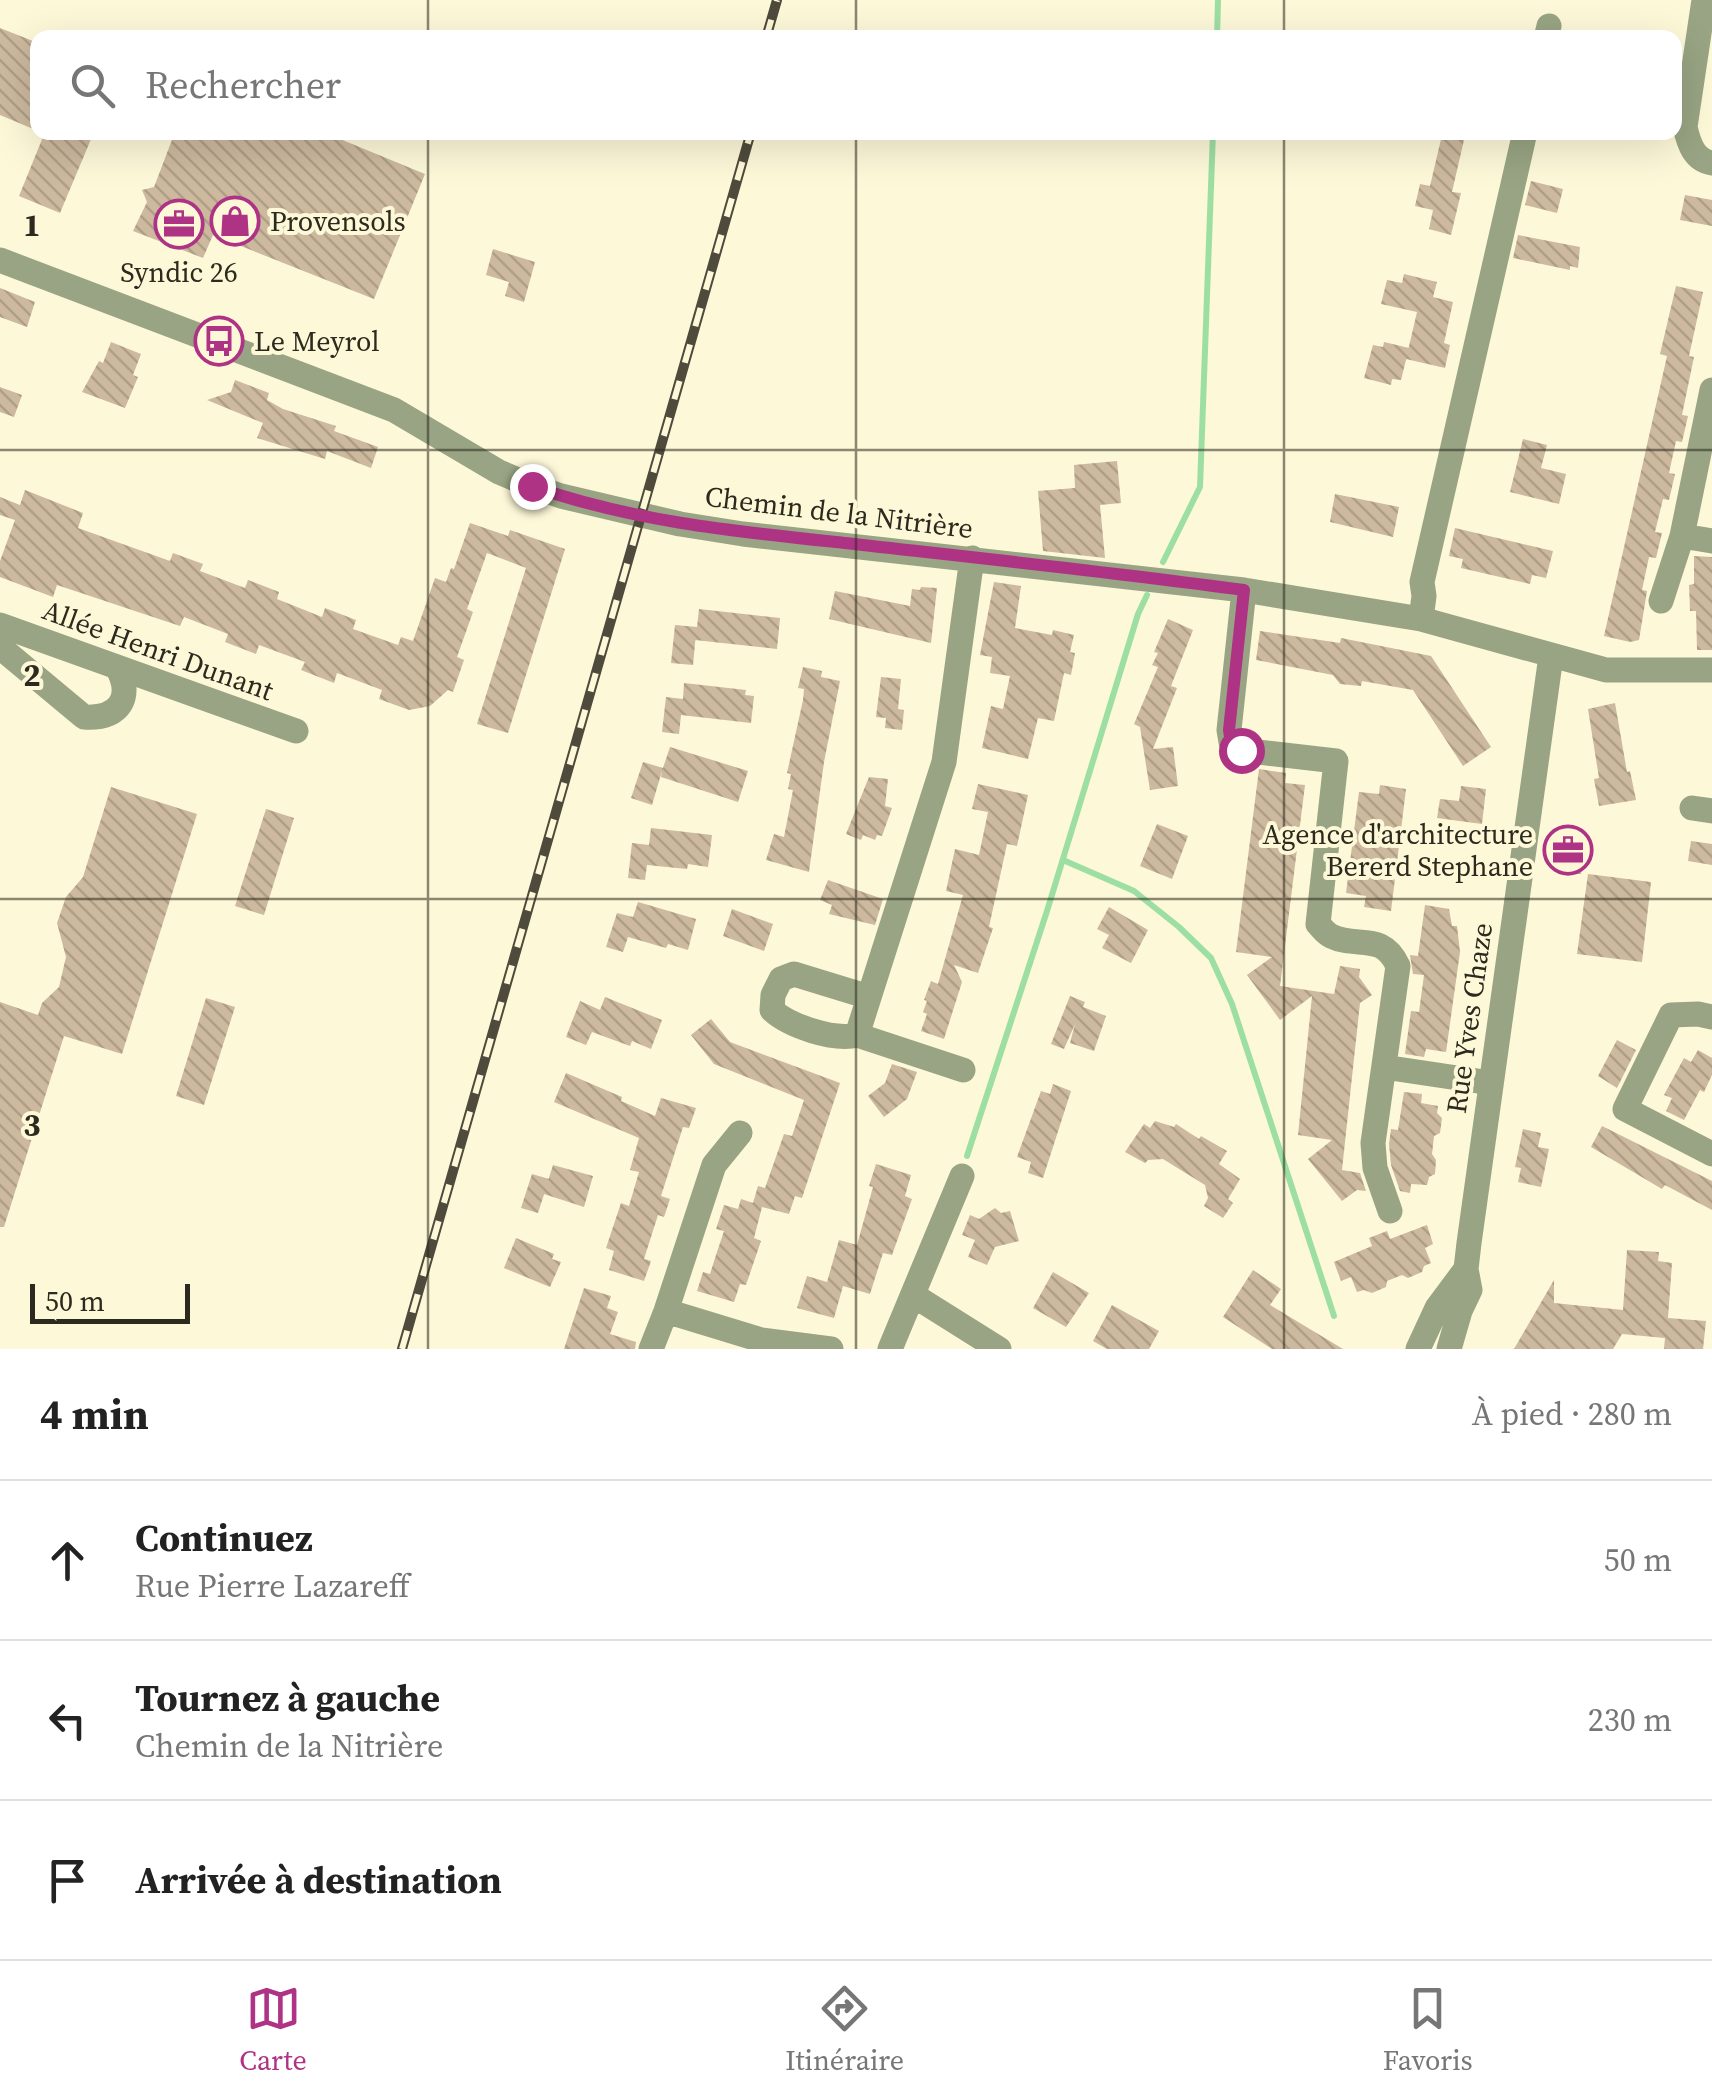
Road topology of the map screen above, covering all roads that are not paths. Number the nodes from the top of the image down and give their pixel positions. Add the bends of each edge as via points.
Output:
1 (1704, 0) edge
2 (1522, 140) edge
3 (1712, 163) edge
4 (0, 260) edge
5 (1712, 390) edge
6 (1682, 536) junction
7 (1712, 541) edge
8 (972, 558) junction
9 (1244, 590) junction
10 (1660, 601) dead end
11 (1421, 619) junction
12 (0, 625) edge
13 (0, 647) edge
14 (1550, 656) junction
15 (117, 667) junction
16 (1712, 670) edge
17 (296, 731) dead end
18 (869, 997) junction
19 (1712, 1018) edge
20 (858, 1035) junction
21 (1384, 1068) junction
22 (964, 1070) dead end
23 (1490, 1083) junction
24 (740, 1134) dead end
25 (1712, 1153) edge
26 (962, 1176) dead end
27 (1390, 1212) dead end
28 (1466, 1270) junction
29 (913, 1295) junction
30 (666, 1311) junction
31 (651, 1349) edge
32 (831, 1349) edge
33 (890, 1349) edge
34 (999, 1349) edge
35 (1418, 1349) edge
36 (1449, 1349) edge

1 - 3 street via 1684,127 1690,148
2 - 11 street via 1422,582
4 - 8 street, Chemin de la Nitrière via 394,410 499,472 560,496 742,534
5 - 6 street
6 - 7 street
6 - 10 street
8 - 9 street, Chemin de la Nitrière
8 - 18 street via 944,762
9 - 11 street, Chemin de la Nitrière
9 - 21 street via 1231,742 1241,750 1336,761 1318,924 1331,936 1392,952 1398,966
11 - 14 street, Chemin de la Nitrière
12 - 15 street, Allée Henri Dunant
13 - 15 street via 84,717 99,718 121,703 125,690
14 - 16 street, Chemin de la Nitrière via 1606,670
14 - 23 street, Rue Yves Chaze
15 - 17 street, Allée Henri Dunant
18 - 20 street
18 - 20 street via 794,974 781,979 773,995 772,1010 782,1020 846,1038
19 - 25 street via 1670,1015 1625,1109
20 - 22 street
21 - 23 street
21 - 27 street via 1373,1143
23 - 28 street, Rue Yves Chaze
24 - 30 street via 714,1165
26 - 29 street
28 - 35 street, Rue Yves Chaze
28 - 36 street, Rue Yves Chaze via 1470,1290
29 - 33 street
29 - 34 street
30 - 31 street
30 - 32 street via 761,1340

